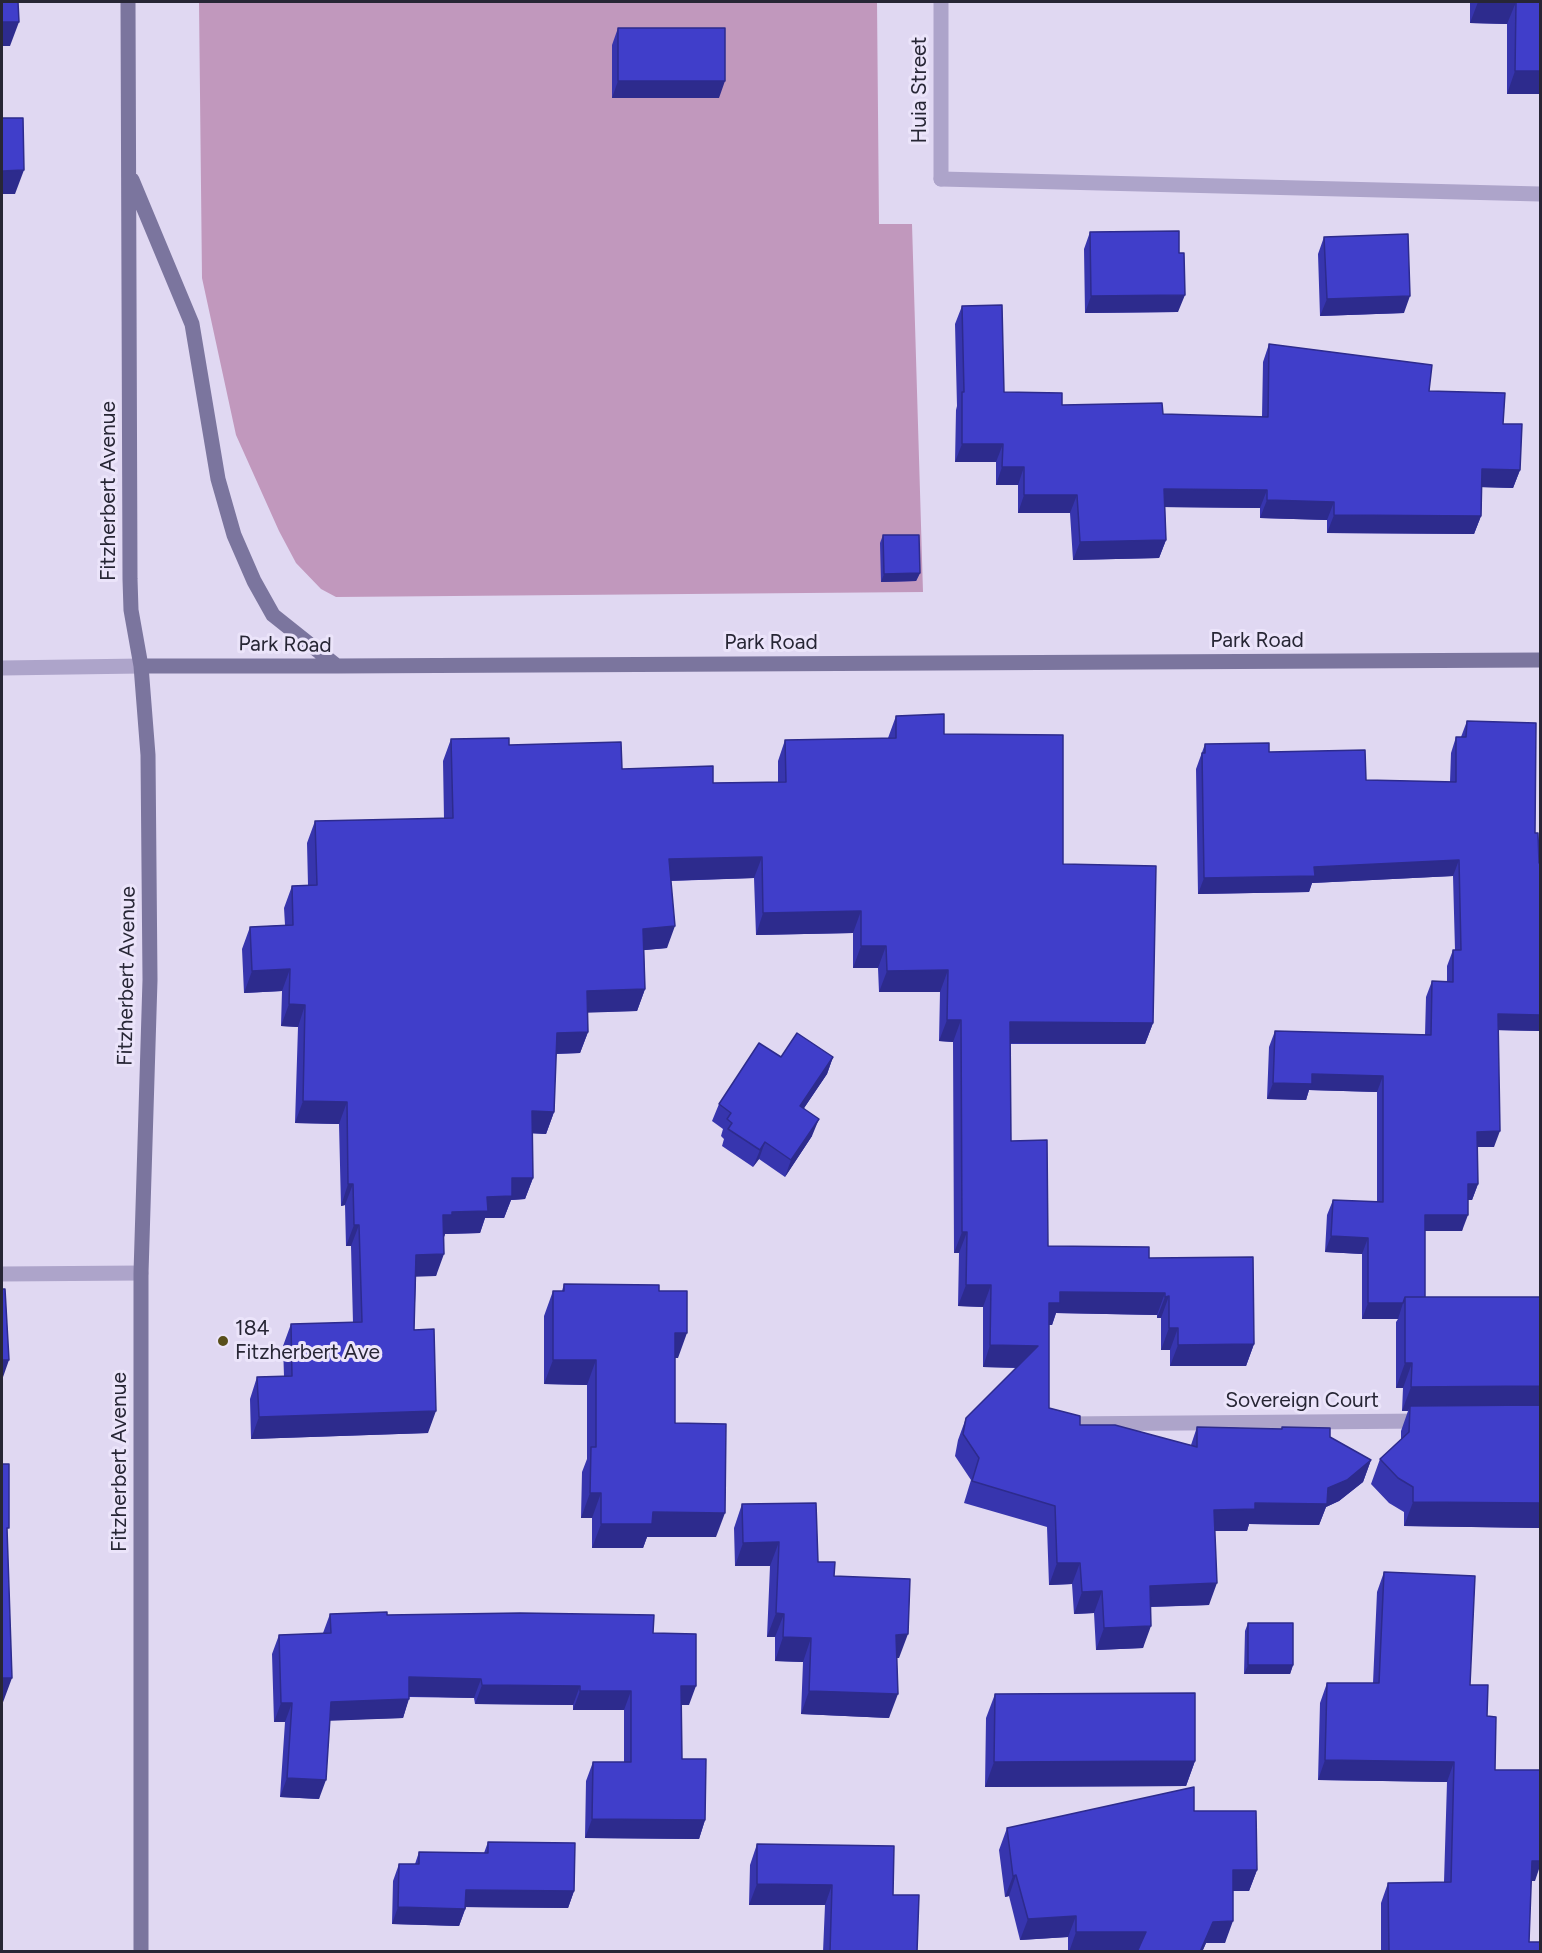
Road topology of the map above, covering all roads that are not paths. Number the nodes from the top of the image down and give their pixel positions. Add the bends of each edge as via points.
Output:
1 (128, 2) edge
2 (941, 2) edge
3 (129, 172) junction
4 (1540, 194) edge
5 (1540, 660) edge
6 (141, 666) junction
7 (337, 666) junction
8 (2, 668) edge
9 (141, 1273) junction
10 (2, 1274) edge
11 (1433, 1421) edge
12 (1064, 1424) edge
13 (141, 1952) edge

1 - 3 main road, Fitzherbert Avenue
2 - 4 street, Huia Street via 941,179
3 - 6 main road, Fitzherbert Avenue via 130,579
3 - 7 main road via 192,324 218,479 234,535 273,615
5 - 7 main road, Park Road
6 - 7 main road, Park Road
6 - 8 street, Park Road
6 - 9 main road, Fitzherbert Avenue via 148,755 150,980
9 - 10 street
9 - 13 main road, Fitzherbert Avenue
11 - 12 street, Sovereign Court

